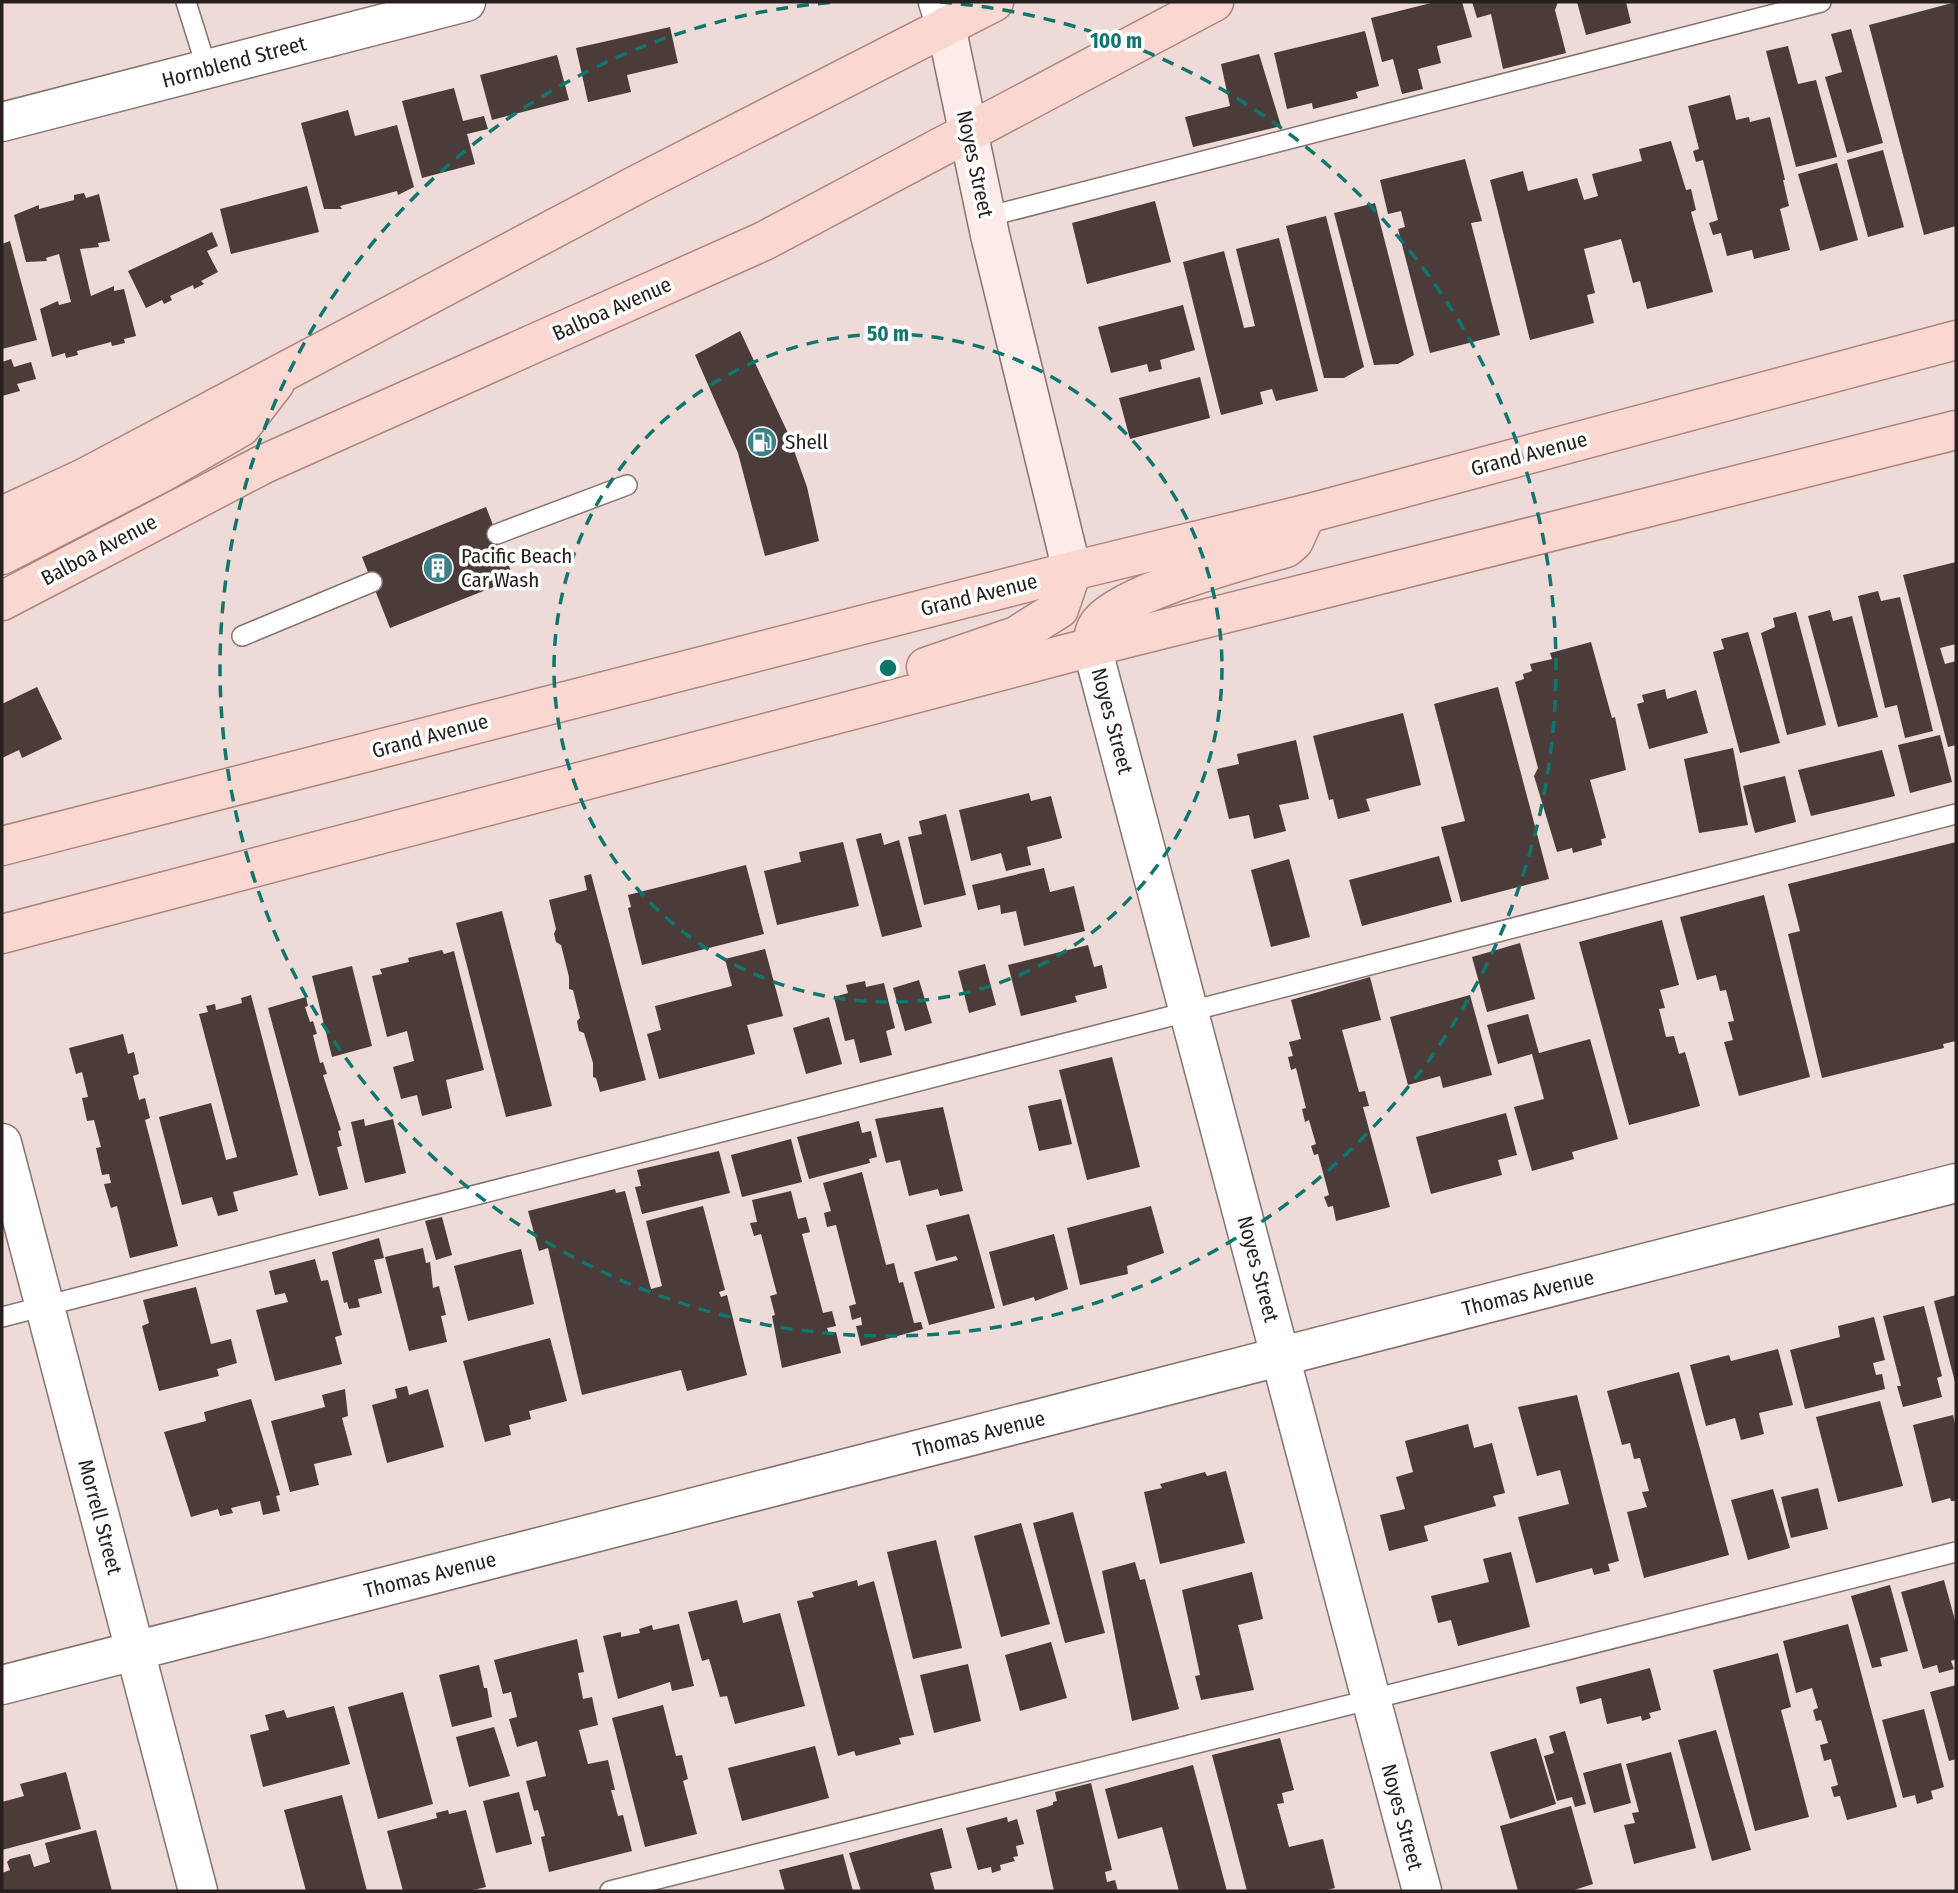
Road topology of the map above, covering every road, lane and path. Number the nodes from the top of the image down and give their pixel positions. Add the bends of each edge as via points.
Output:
1 (186, 2) edge
2 (466, 2) edge
3 (994, 2) edge
4 (1214, 2) edge
5 (1821, 2) edge
6 (942, 14) edge
7 (207, 69) junction
8 (2, 122) edge
9 (968, 130) junction
10 (986, 217) junction
11 (1956, 340) edge
12 (283, 372) junction
13 (1956, 430) edge
14 (627, 485) dead end
15 (1306, 514) junction
16 (2, 516) edge
17 (497, 534) dead end
18 (2, 555) edge
19 (1072, 571) junction
20 (372, 582) dead end
21 (2, 601) edge
22 (242, 636) dead end
23 (1091, 647) junction
24 (858, 709) junction
25 (1956, 814) edge
26 (2, 846) edge
27 (2, 934) edge
28 (1191, 1012) junction
29 (2, 1143) edge
30 (1956, 1183) edge
31 (44, 1306) junction
32 (2, 1317) edge
33 (1281, 1357) junction
34 (1956, 1552) edge
35 (135, 1651) junction
36 (2, 1685) edge
37 (1372, 1699) junction
38 (198, 1891) edge
39 (610, 1891) edge
40 (1422, 1891) edge

1 - 7 lane
2 - 7 street, Hornblend Street
3 - 6 main road
4 - 9 main road, Balboa Avenue
5 - 10 lane
6 - 9 street, Noyes Street
6 - 12 main road via 627,190
7 - 8 street, Hornblend Street
9 - 10 street, Noyes Street
9 - 21 main road, Balboa Avenue via 764,241 264,464
10 - 19 street, Noyes Street
11 - 15 main road, Grand Avenue
12 - 16 main road via 84,478
12 - 18 main road via 242,427
13 - 23 main road
14 - 17 lane
15 - 19 main road, Grand Avenue
15 - 23 main road via 1286,548 1205,571 1110,613 1095,629
19 - 24 main road via 1059,609 1016,636 889,679
19 - 26 main road, Grand Avenue
20 - 22 lane
23 - 24 main road
23 - 28 street, Noyes Street
24 - 27 main road
25 - 28 lane
28 - 31 lane
28 - 33 street, Noyes Street
29 - 31 street, Morrell Street
30 - 33 street, Thomas Avenue
31 - 32 lane
31 - 35 street, Morrell Street
33 - 35 street, Thomas Avenue
33 - 37 street, Noyes Street
34 - 37 lane
35 - 36 street, Thomas Avenue
35 - 38 street, Morrell Street
37 - 39 lane
37 - 40 street, Noyes Street

